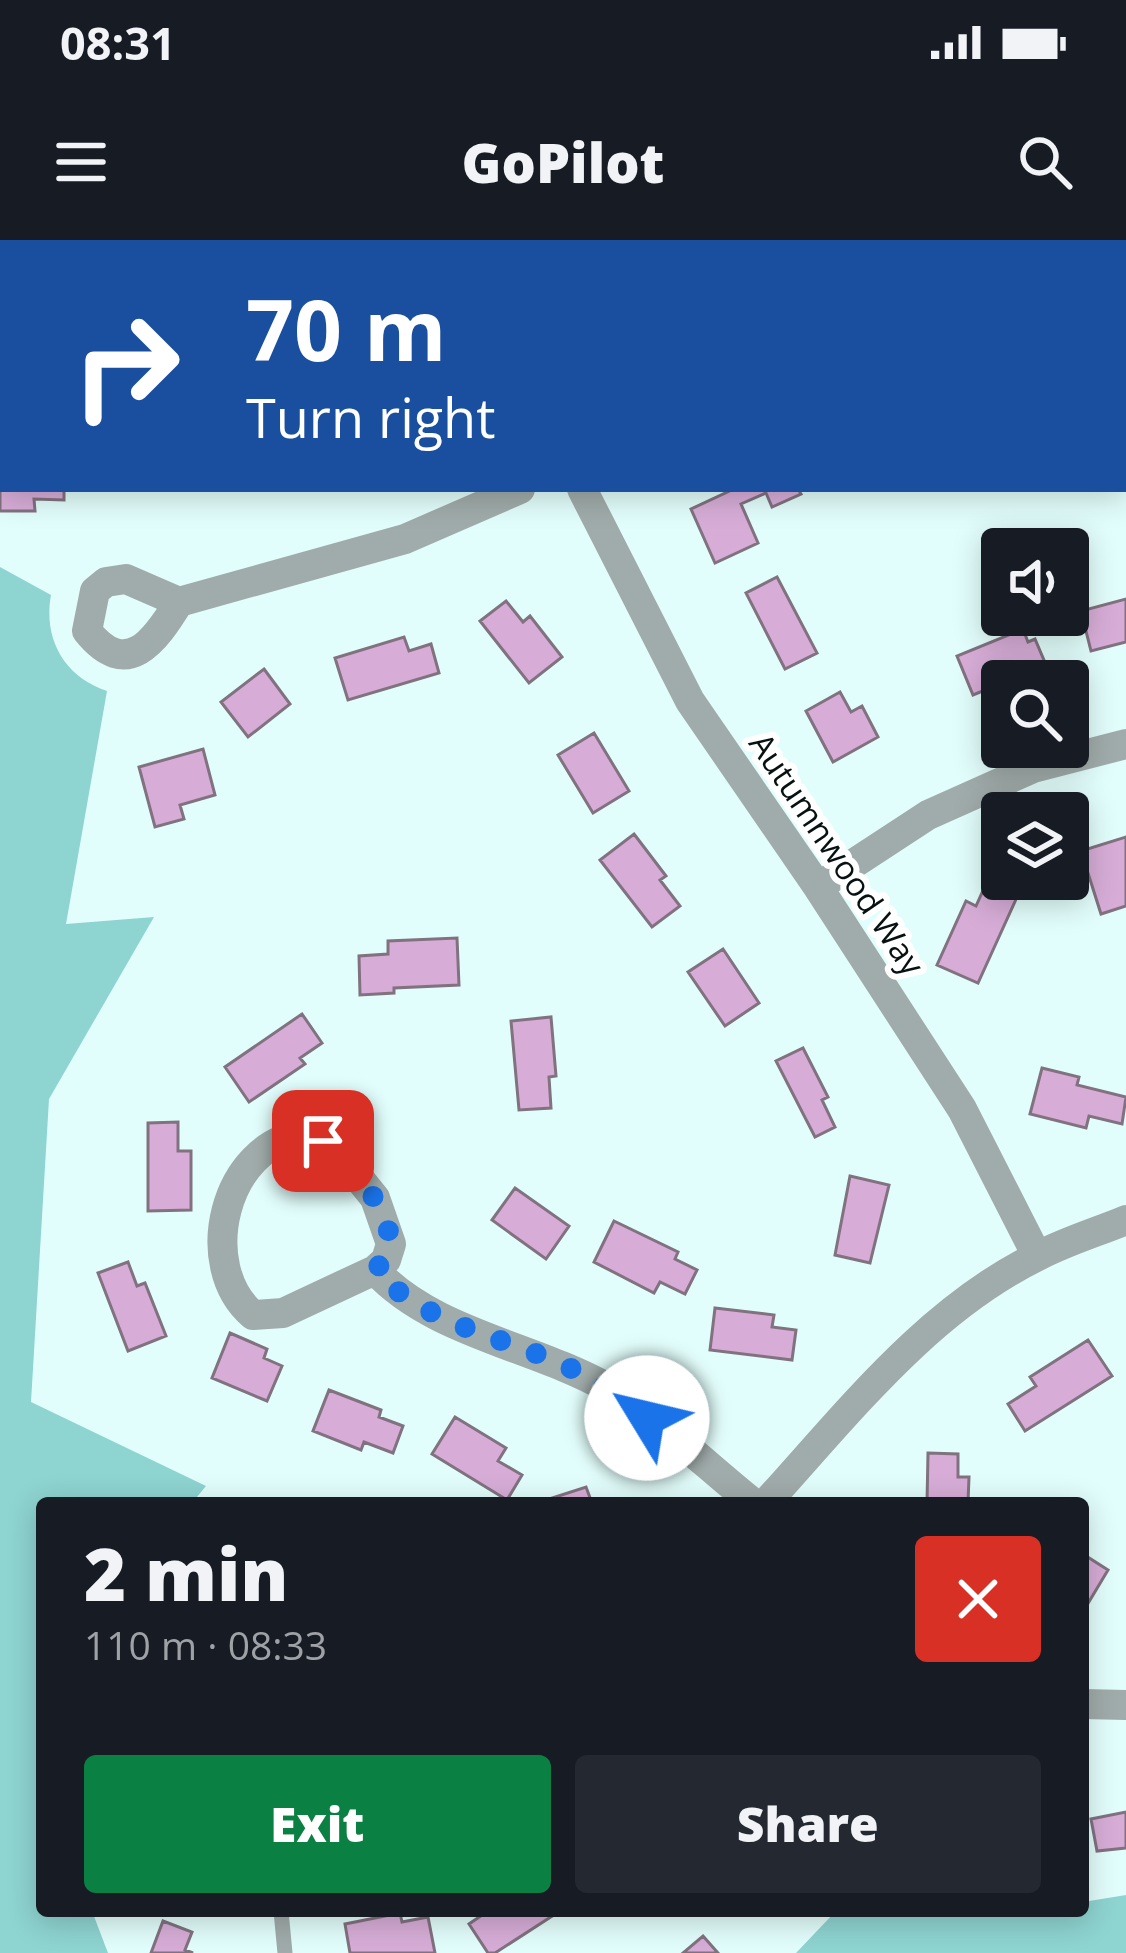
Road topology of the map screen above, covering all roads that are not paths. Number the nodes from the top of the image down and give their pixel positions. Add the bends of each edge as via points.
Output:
1 (513, 492) edge
2 (584, 492) edge
3 (179, 602) dead end
4 (1126, 744) edge
5 (818, 887) junction
6 (1126, 1220) edge
7 (1037, 1256) junction
8 (375, 1270) junction
9 (746, 1497) edge
10 (771, 1497) edge
11 (1089, 1704) edge
12 (1126, 1705) edge
13 (282, 1917) edge
14 (285, 1953) edge

1 - 3 street via 405,538
2 - 5 street, Autumnwood Way via 690,701
4 - 5 street via 1033,768 928,815
5 - 7 street, Autumnwood Way via 962,1109
6 - 7 street
7 - 10 street via 900,1356
8 - 8 street via 283,1313 254,1315 235,1299 221,1254 224,1220 260,1151 303,1135 332,1145 383,1214 391,1244
8 - 9 street via 429,1312 612,1390
11 - 12 street
13 - 14 lane

